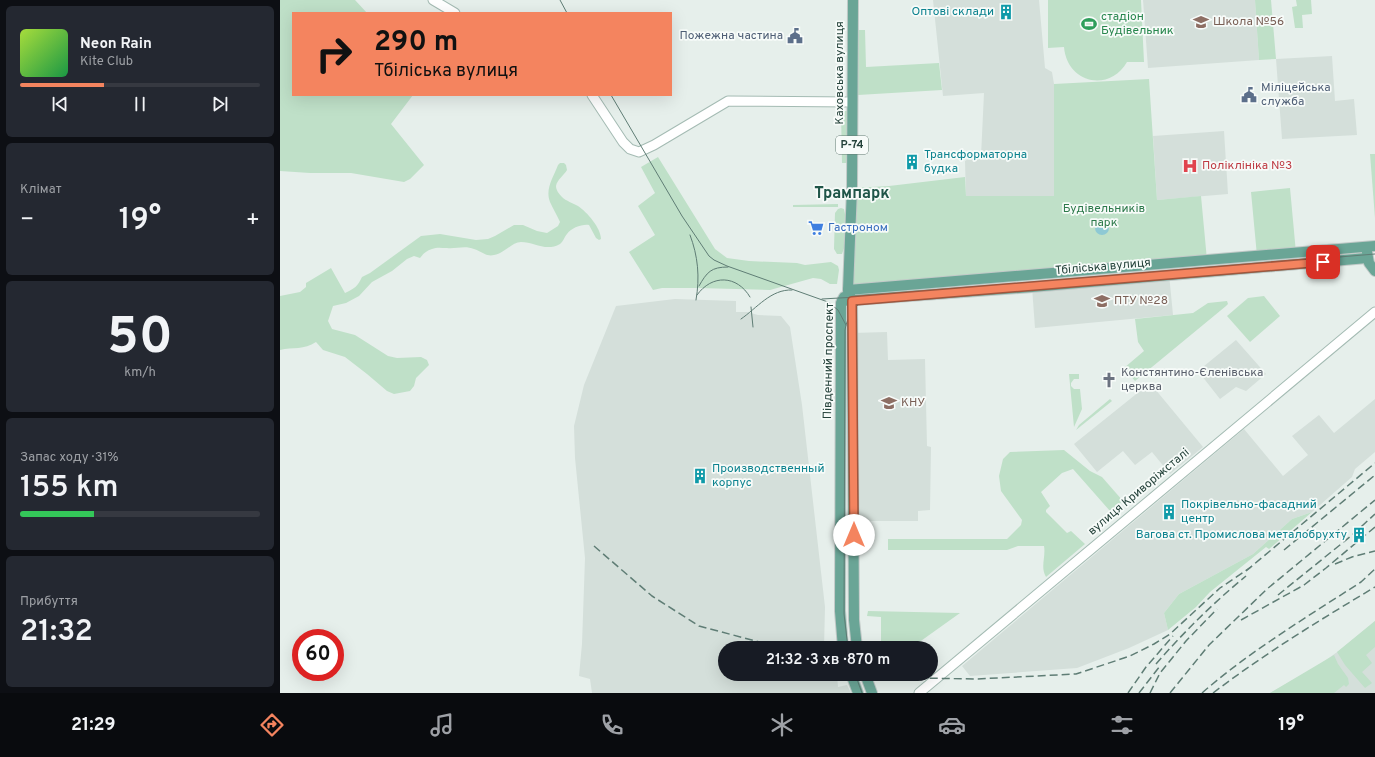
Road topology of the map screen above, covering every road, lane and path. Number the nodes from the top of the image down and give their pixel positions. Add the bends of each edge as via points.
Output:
1 (433, 0) edge
2 (853, 0) edge
3 (453, 12) edge
4 (593, 96) edge
5 (852, 102) junction
6 (1371, 246) edge
7 (1367, 258) junction
8 (1375, 271) edge
9 (848, 290) junction
10 (842, 301) junction
11 (852, 301) junction
12 (1375, 312) edge
13 (842, 641) edge
14 (856, 641) edge
15 (854, 681) edge
16 (868, 681) edge
17 (858, 693) edge
18 (872, 693) edge
19 (919, 693) edge

1 - 3 main road
2 - 5 main road, Каховська вулиця / Р-74
4 - 5 main road via 626,146 642,151 728,101
5 - 9 main road, Каховська вулиця / Р-74
6 - 7 main road
6 - 9 main road, Тбіліська вулиця
7 - 8 main road
7 - 11 main road, Тбіліська вулиця
9 - 10 main road, Південний проспект / Р-74
9 - 11 main road, Південний проспект / Р-74
10 - 11 main road, Тбіліська вулиця
10 - 13 main road, Південний проспект / Р-74 via 840,611
11 - 14 main road, Південний проспект / Р-74 via 854,614
12 - 19 main road, вулиця Криворіжсталі
15 - 17 main road
16 - 18 main road

